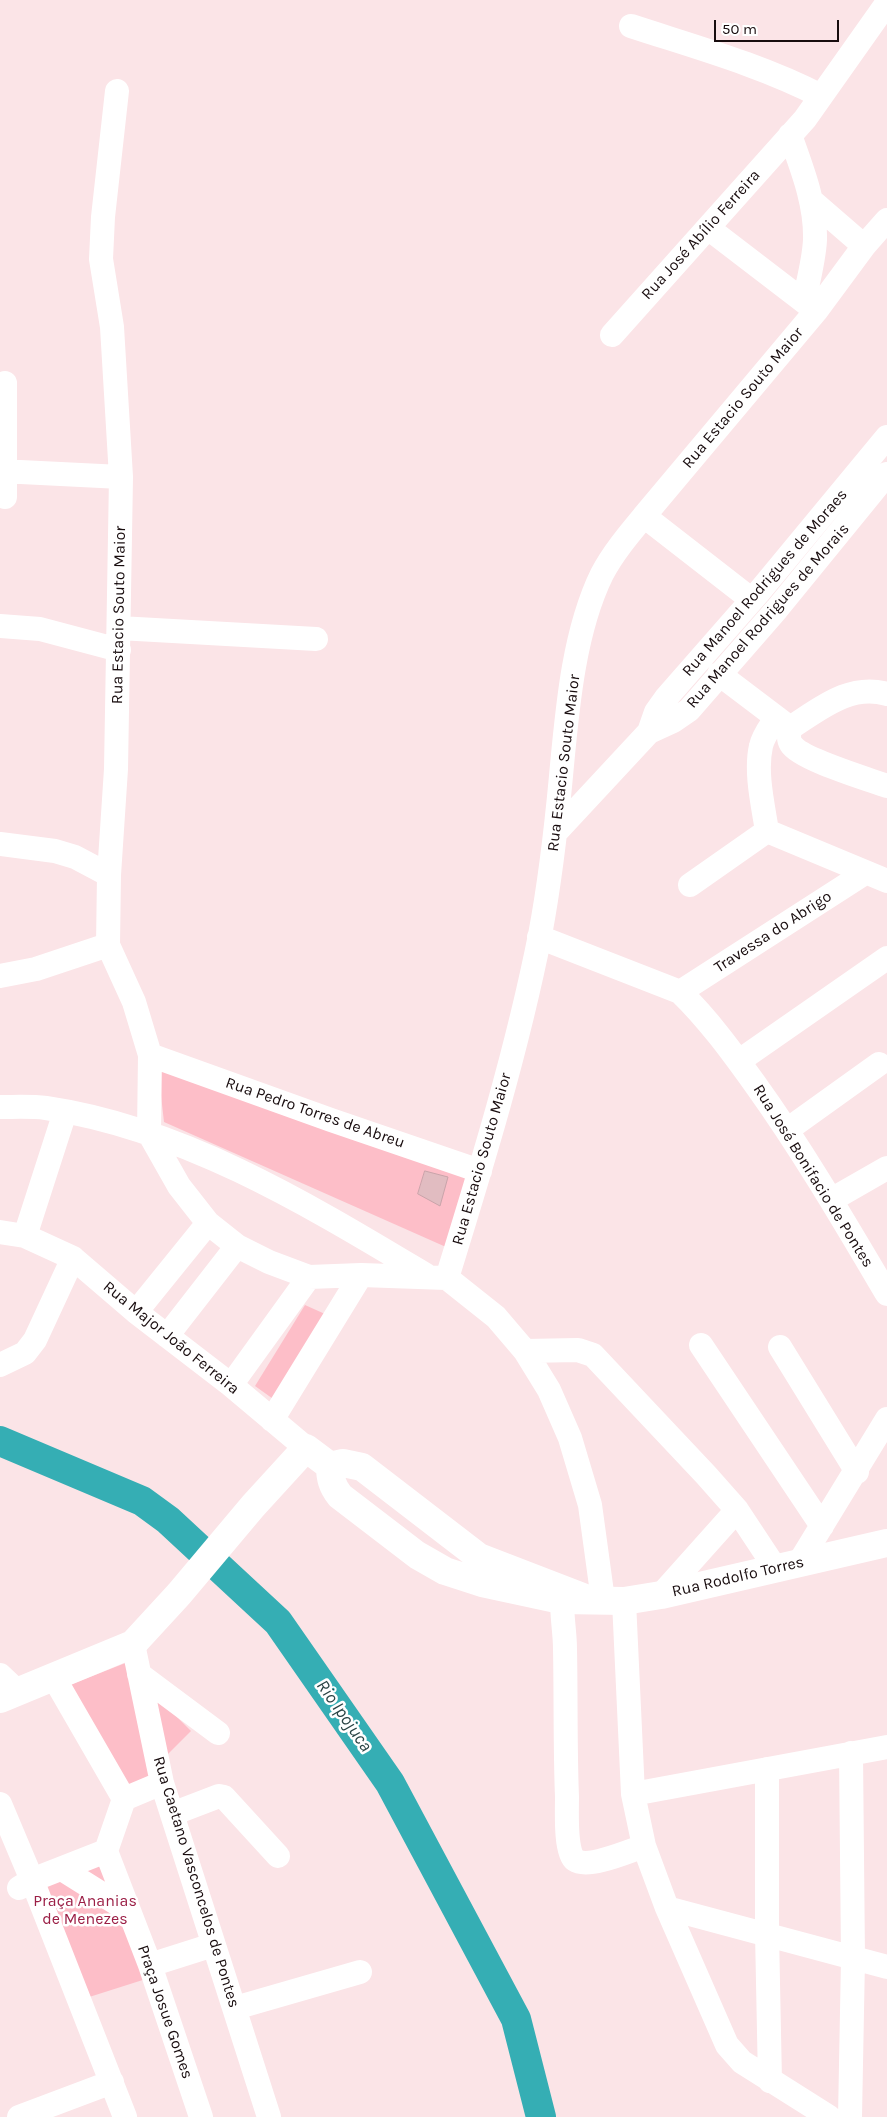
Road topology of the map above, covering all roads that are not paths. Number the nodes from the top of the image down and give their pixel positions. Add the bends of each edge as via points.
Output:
1 (887, 3) edge
2 (631, 26) dead end
3 (117, 90) dead end
4 (821, 96) junction
5 (790, 135) junction
6 (812, 201) junction
7 (887, 220) edge
8 (708, 228) junction
9 (864, 246) junction
10 (810, 306) junction
11 (612, 335) dead end
12 (5, 383) dead end
13 (887, 437) edge
14 (2, 471) edge
15 (887, 474) edge
16 (121, 477) junction
17 (855, 495) junction
18 (5, 498) dead end
19 (644, 516) junction
20 (755, 597) junction
21 (777, 609) junction
22 (0, 626) edge
23 (119, 639) junction
24 (316, 639) dead end
25 (719, 674) junction
26 (887, 694) edge
27 (783, 723) junction
28 (649, 732) junction
29 (887, 786) edge
30 (767, 831) junction
31 (556, 832) junction
32 (0, 844) edge
33 (865, 873) junction
34 (109, 875) junction
35 (887, 881) edge
36 (690, 885) dead end
37 (539, 937) junction
38 (108, 945) junction
39 (887, 958) edge
40 (0, 976) edge
41 (680, 992) junction
42 (150, 1055) junction
43 (738, 1061) junction
44 (879, 1064) dead end
45 (0, 1107) edge
46 (65, 1112) junction
47 (787, 1130) junction
48 (149, 1133) junction
49 (887, 1168) edge
50 (480, 1171) junction
51 (831, 1200) junction
52 (208, 1223) junction
53 (0, 1232) edge
54 (25, 1236) junction
55 (237, 1246) junction
56 (73, 1258) junction
57 (361, 1275) junction
58 (309, 1277) junction
59 (439, 1277) junction
60 (887, 1294) edge
61 (136, 1312) junction
62 (167, 1336) junction
63 (702, 1345) dead end
64 (780, 1347) dead end
65 (525, 1350) junction
66 (0, 1365) edge
67 (231, 1385) junction
68 (272, 1420) junction
69 (887, 1420) edge
70 (306, 1448) junction
71 (330, 1466) junction
72 (857, 1472) junction
73 (413, 1506) junction
74 (736, 1510) junction
75 (822, 1526) junction
76 (393, 1536) junction
77 (887, 1543) edge
78 (788, 1566) junction
79 (562, 1594) junction
80 (661, 1595) junction
81 (605, 1600) junction
82 (133, 1644) junction
83 (138, 1674) junction
84 (53, 1676) junction
85 (6, 1689) edge
86 (218, 1733) dead end
87 (887, 1747) edge
88 (851, 1753) junction
89 (767, 1769) junction
90 (162, 1783) junction
91 (633, 1794) junction
92 (124, 1799) junction
93 (172, 1814) junction
94 (3, 1818) edge
95 (0, 1844) edge
96 (644, 1846) junction
97 (106, 1851) junction
98 (278, 1856) dead end
99 (62, 1868) junction
100 (26, 1884) junction
101 (667, 1908) junction
102 (129, 1910) junction
103 (767, 1933) junction
104 (214, 1945) junction
105 (853, 1959) junction
106 (150, 1964) junction
107 (887, 1967) edge
108 (360, 1972) dead end
109 (235, 2008) junction
110 (770, 2081) junction
111 (104, 2085) junction
112 (19, 2117) edge
113 (108, 2117) edge
114 (125, 2117) edge
115 (201, 2117) edge
116 (269, 2117) edge
117 (829, 2117) edge
118 (850, 2117) edge

1 - 4 street, Rua José Abílio Ferreira
2 - 4 street via 729,57
3 - 16 street, Rua Estacio Souto Maior via 102,216 101,259 112,327
4 - 5 street, Rua José Abílio Ferreira
5 - 6 street
5 - 8 street, Rua José Abílio Ferreira
6 - 9 street
6 - 10 street via 815,241
7 - 9 street, Rua Estacio Souto Maior
8 - 10 street
8 - 11 street, Rua José Abílio Ferreira
9 - 10 street, Rua Estacio Souto Maior
10 - 19 street, Rua Estacio Souto Maior
12 - 14 street
13 - 17 street, Rua Manoel Rodrigues de Moraes
14 - 16 street
14 - 18 street
15 - 17 street, Rua Manoel Rodrigues de Morais
16 - 23 street, Rua Estacio Souto Maior
17 - 20 street, Rua Manoel Rodrigues de Moraes
17 - 21 street, Rua Manoel Rodrigues de Morais
19 - 20 street
19 - 31 street, Rua Estacio Souto Maior via 602,574 588,610 568,701
20 - 21 street
20 - 28 street, Rua Manoel Rodrigues de Moraes via 666,698 656,712
21 - 25 street, Rua Manoel Rodrigues de Morais
22 - 23 street
23 - 24 street
23 - 34 street, Rua Estacio Souto Maior via 116,769
25 - 27 street
25 - 28 street, Rua Manoel Rodrigues de Morais via 688,710
26 - 27 street via 855,692
27 - 29 street via 791,743 806,756
27 - 30 street via 761,743 762,803
28 - 31 street, Rua Manoel Rodrigues de Morais
30 - 33 street
30 - 36 street
31 - 37 street, Rua Estacio Souto Maior
32 - 34 street via 55,851 75,857
33 - 35 street
33 - 41 street, Travessa do Abrigo
34 - 38 street, Rua Estacio Souto Maior
37 - 41 street, Rua José Bonifacio de Pontes
37 - 50 street, Rua Estacio Souto Maior via 497,1116
38 - 40 street via 36,969
38 - 42 street, Rua Estacio Souto Maior via 134,1002
39 - 43 street
41 - 43 street, Rua José Bonifacio de Pontes
42 - 48 street, Rua Estacio Souto Maior
42 - 50 street, Rua Pedro Torres de Abreu
43 - 47 street, Rua José Bonifacio de Pontes
44 - 47 street
45 - 46 street via 44,1107
46 - 48 street
46 - 54 street
47 - 51 street, Rua José Bonifacio de Pontes
48 - 52 street via 179,1186
48 - 59 street via 193,1149 298,1201
49 - 51 street
50 - 59 street, Rua Estacio Souto Maior
51 - 60 street, Rua José Bonifacio de Pontes
52 - 55 street
52 - 61 street
53 - 54 street, Rua Major João Ferreira
54 - 56 street, Rua Major João Ferreira
55 - 58 street
55 - 62 street
56 - 61 street, Rua Major João Ferreira
56 - 66 street via 35,1340 25,1353
57 - 58 street
57 - 59 street
57 - 68 street
58 - 67 street
59 - 65 street via 496,1317
61 - 62 street, Rua Major João Ferreira
62 - 67 street, Rua Major João Ferreira
63 - 75 street
64 - 72 street
65 - 74 street via 578,1350 593,1355
65 - 81 street via 549,1390 572,1446 590,1505
67 - 68 street, Rua Major João Ferreira
68 - 70 street, Rua Major João Ferreira
69 - 72 street
70 - 71 main road, Rua Major João Ferreira
70 - 82 main road
71 - 73 main road via 343,1463 362,1467
71 - 76 main road via 335,1490
72 - 75 street
73 - 76 main road
73 - 79 main road via 479,1557
74 - 78 street
74 - 80 street
75 - 78 street
76 - 79 main road via 445,1571 482,1583
77 - 78 main road, Rua Rodolfo Torres
78 - 80 main road, Rua Rodolfo Torres
79 - 81 main road
79 - 96 street via 571,1856 583,1863 598,1861
80 - 81 main road, Rua Rodolfo Torres
81 - 91 street
82 - 83 street, Rua Caetano Vasconcelos de Pontes
82 - 84 main road
83 - 86 street
83 - 90 street, Rua Caetano Vasconcelos de Pontes
84 - 85 main road
84 - 92 street
87 - 88 street
88 - 89 street
88 - 105 street
89 - 91 street
89 - 103 street
90 - 92 street
90 - 93 street, Rua Caetano Vasconcelos de Pontes
91 - 96 street
92 - 97 street
93 - 98 street via 219,1796 224,1797
93 - 104 street, Rua Caetano Vasconcelos de Pontes
94 - 100 street
95 - 100 street
96 - 101 street
97 - 99 street
97 - 102 street, Praça Josue Gomes
99 - 100 street
99 - 102 street
100 - 111 street
101 - 103 street
101 - 110 street via 727,2045 742,2062
102 - 106 street, Praça Josue Gomes
103 - 105 street
103 - 110 street
104 - 106 street
104 - 109 street, Rua Caetano Vasconcelos de Pontes
105 - 107 street
105 - 118 street
106 - 115 street, Praça Josue Gomes
108 - 109 street
109 - 116 street, Rua Caetano Vasconcelos de Pontes
110 - 117 street
111 - 112 street
111 - 113 street
111 - 114 street

